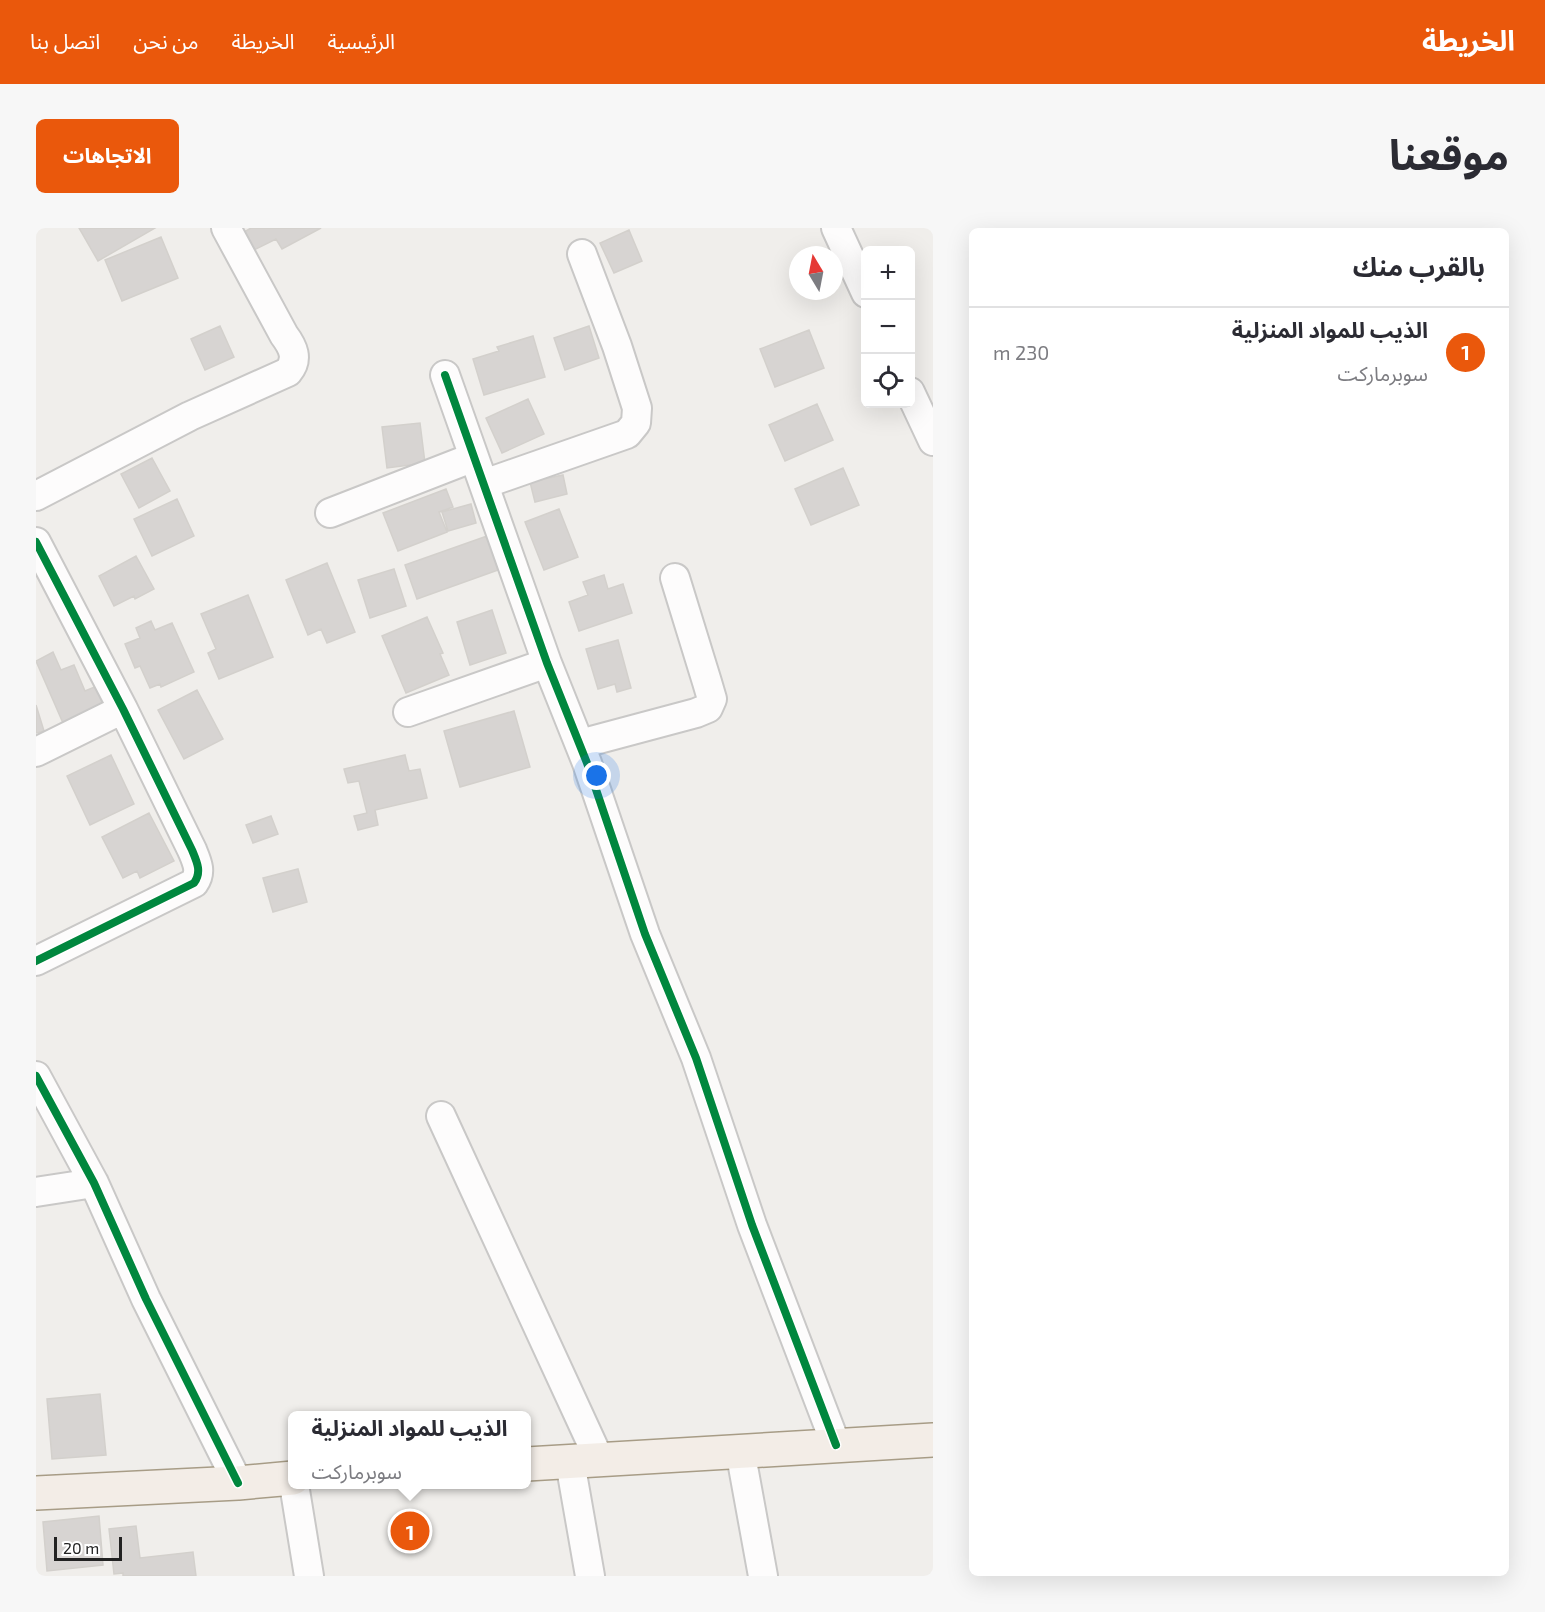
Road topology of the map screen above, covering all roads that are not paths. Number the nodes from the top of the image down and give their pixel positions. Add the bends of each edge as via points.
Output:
1 (226, 228) edge
2 (836, 228) edge
3 (582, 254) dead end
4 (861, 282) edge
5 (445, 375) dead end
6 (915, 403) edge
7 (933, 441) edge
8 (474, 457) junction
9 (484, 484) junction
10 (36, 496) edge
11 (330, 513) dead end
12 (36, 542) edge
13 (675, 578) dead end
14 (548, 663) junction
15 (123, 708) junction
16 (408, 712) dead end
17 (580, 744) junction
18 (36, 752) edge
19 (36, 961) edge
20 (36, 1076) edge
21 (441, 1116) dead end
22 (94, 1183) junction
23 (36, 1192) edge
24 (933, 1440) edge
25 (836, 1445) junction
26 (740, 1450) junction
27 (584, 1460) junction
28 (531, 1464) edge
29 (288, 1479) edge
30 (238, 1483) junction
31 (295, 1489) edge
32 (36, 1493) edge
33 (309, 1576) edge
34 (590, 1576) edge
35 (762, 1576) edge

1 - 10 street via 292,345 293,365 288,372 190,416
2 - 4 street
3 - 9 street via 637,408 636,423 627,434
5 - 8 street
6 - 7 street
8 - 9 street
8 - 11 street
9 - 14 street
12 - 15 street
13 - 17 street via 712,699 708,708
14 - 16 street
14 - 17 street
15 - 18 street
15 - 19 street via 195,856 198,878 194,884
17 - 25 street via 645,934 696,1058 752,1225
20 - 22 street
21 - 27 street
22 - 23 street
22 - 30 street via 146,1299
24 - 25 main road
25 - 26 main road
26 - 27 main road
26 - 35 street
27 - 28 main road
27 - 34 street
29 - 30 main road
30 - 32 main road
31 - 33 street

